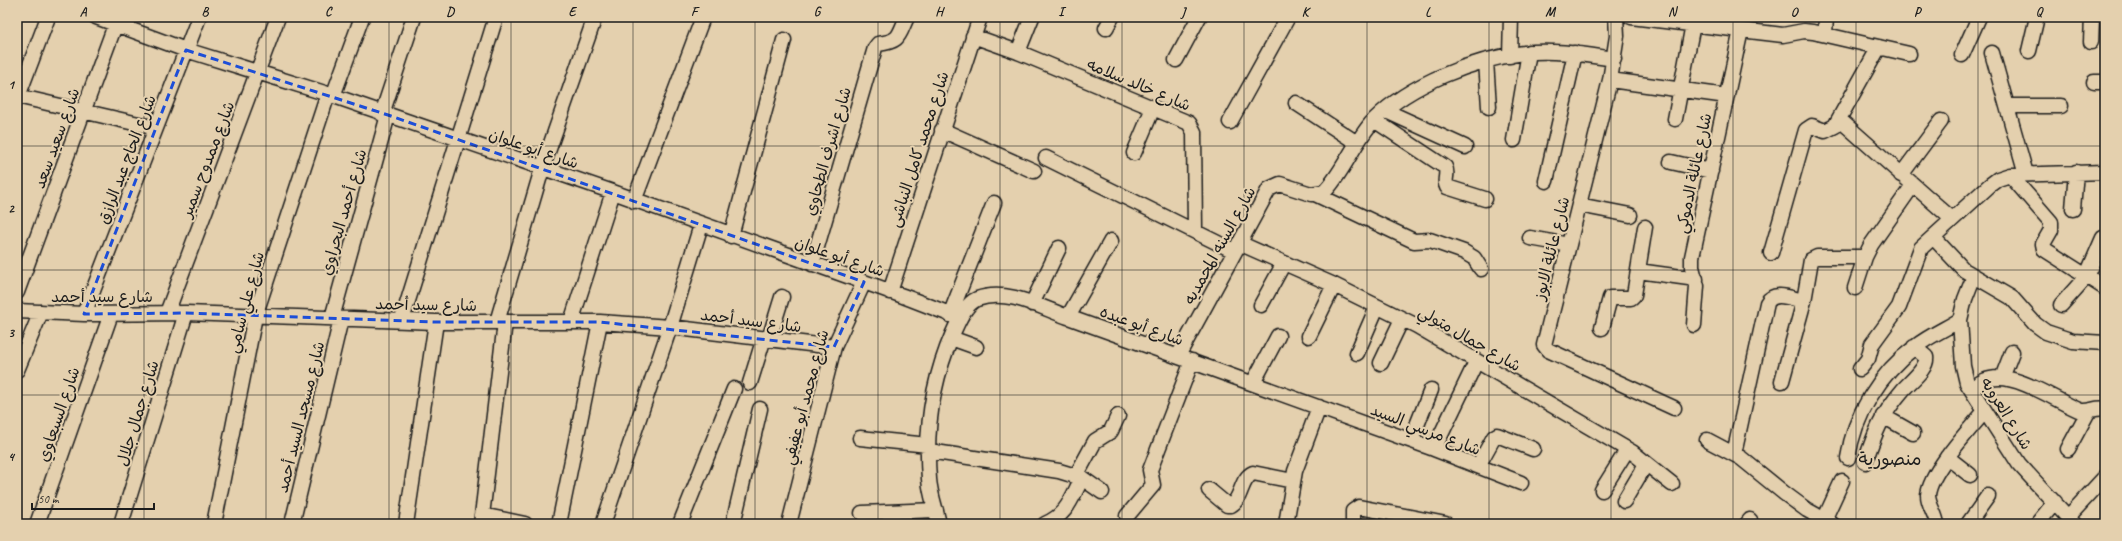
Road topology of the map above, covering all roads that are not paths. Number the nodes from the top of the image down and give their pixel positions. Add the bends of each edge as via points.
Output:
1 (48, 17) edge
2 (96, 17) edge
3 (199, 17) edge
4 (278, 17) edge
5 (362, 17) edge
6 (414, 17) edge
7 (496, 17) edge
8 (595, 17) edge
9 (703, 17) edge
10 (907, 17) edge
11 (980, 17) edge
12 (1032, 17) edge
13 (1199, 17) edge
14 (1288, 17) edge
15 (1511, 17) edge
16 (1616, 17) edge
17 (1631, 17) edge
18 (1826, 17) edge
19 (1979, 17) edge
20 (2037, 17) edge
21 (2092, 17) edge
22 (1672, 19) edge
23 (117, 21) edge
24 (1693, 24) junction
25 (1741, 30) junction
26 (1825, 34) junction
27 (973, 36) junction
28 (784, 40) dead end
29 (2091, 42) dead end
30 (1879, 47) junction
31 (186, 50) junction
32 (2029, 51) dead end
33 (1018, 52) junction
34 (1529, 52) junction
35 (1992, 53) dead end
36 (1575, 54) junction
37 (1909, 54) dead end
38 (1962, 55) dead end
39 (1510, 56) junction
40 (1614, 59) junction
41 (1176, 60) dead end
42 (1486, 61) junction
43 (258, 71) junction
44 (1610, 80) junction
45 (1681, 89) junction
46 (331, 95) junction
47 (1727, 96) junction
48 (17, 97) edge
49 (1296, 103) dead end
50 (2007, 106) junction
51 (2061, 106) dead end
52 (1489, 107) dead end
53 (1153, 108) junction
54 (1386, 110) junction
55 (84, 111) junction
56 (385, 114) junction
57 (1675, 119) dead end
58 (1838, 119) junction
59 (1374, 120) junction
60 (1941, 121) dead end
61 (1230, 122) dead end
62 (156, 128) junction
63 (942, 130) junction
64 (458, 140) junction
65 (1514, 140) dead end
66 (1357, 143) junction
67 (1465, 147) dead end
68 (1134, 153) dead end
69 (1046, 158) dead end
70 (1671, 162) dead end
71 (542, 169) junction
72 (1034, 171) dead end
73 (1711, 171) junction
74 (2076, 172) junction
75 (2105, 172) edge
76 (2026, 174) junction
77 (1902, 175) junction
78 (2010, 175) junction
79 (1546, 181) dead end
80 (1913, 185) junction
81 (612, 192) junction
82 (1316, 194) junction
83 (634, 200) junction
84 (1485, 200) dead end
85 (994, 203) dead end
86 (1579, 205) junction
87 (2073, 209) dead end
88 (1630, 215) dead end
89 (1952, 219) junction
90 (701, 225) junction
91 (1645, 227) dead end
92 (1195, 231) junction
93 (731, 236) junction
94 (1932, 237) junction
95 (1530, 238) dead end
96 (2103, 238) dead end
97 (1111, 241) dead end
98 (1569, 245) junction
99 (1236, 247) junction
100 (1058, 248) dead end
101 (1771, 253) dead end
102 (1865, 257) junction
103 (812, 264) junction
104 (1284, 264) junction
105 (1481, 269) dead end
106 (1638, 271) junction
107 (1974, 276) junction
108 (2086, 277) junction
109 (1696, 278) junction
110 (864, 282) junction
111 (1334, 285) junction
112 (1855, 288) dead end
113 (2105, 288) edge
114 (17, 292) edge
115 (890, 292) junction
116 (782, 298) dead end
117 (1804, 301) junction
118 (1032, 304) junction
119 (1261, 305) dead end
120 (1377, 306) junction
121 (2061, 306) dead end
122 (17, 311) edge
123 (41, 312) junction
124 (167, 313) junction
125 (186, 313) junction
126 (84, 314) junction
127 (111, 314) junction
128 (255, 316) junction
129 (955, 317) junction
130 (1068, 317) junction
131 (336, 318) junction
132 (1402, 319) junction
133 (402, 320) junction
134 (1960, 320) junction
135 (436, 322) junction
136 (501, 322) junction
137 (571, 322) junction
138 (600, 322) junction
139 (1694, 325) dead end
140 (670, 327) junction
141 (1602, 328) dead end
142 (1278, 336) dead end
143 (1309, 336) dead end
144 (766, 338) junction
145 (951, 338) junction
146 (2105, 343) edge
147 (834, 346) junction
148 (976, 347) dead end
149 (1914, 347) junction
150 (2012, 352) dead end
151 (1357, 353) dead end
152 (1178, 356) junction
153 (1192, 361) junction
154 (1476, 362) junction
155 (1381, 363) dead end
156 (1860, 369) dead end
157 (17, 370) edge
158 (2002, 378) junction
159 (1782, 381) dead end
160 (750, 383) dead end
161 (1253, 383) junction
162 (734, 389) dead end
163 (1431, 390) dead end
164 (1972, 390) junction
165 (1319, 407) junction
166 (1674, 408) dead end
167 (760, 409) dead end
168 (2105, 409) edge
169 (1985, 411) junction
170 (2088, 412) junction
171 (1118, 416) dead end
172 (1883, 416) junction
173 (1913, 432) dead end
174 (860, 438) dead end
175 (1411, 440) junction
176 (1707, 440) dead end
177 (928, 448) junction
178 (1434, 449) junction
179 (1533, 449) dead end
180 (2068, 449) dead end
181 (1627, 450) junction
182 (1734, 454) junction
183 (1947, 457) junction
184 (1848, 458) dead end
185 (1865, 462) dead end
186 (1646, 464) junction
187 (1478, 466) junction
188 (1970, 475) dead end
189 (1079, 477) junction
190 (2105, 477) edge
191 (1292, 481) junction
192 (1842, 481) dead end
193 (1521, 483) dead end
194 (1672, 484) dead end
195 (1209, 490) dead end
196 (1602, 490) dead end
197 (1102, 492) dead end
198 (1988, 496) dead end
199 (1624, 501) dead end
200 (2055, 502) junction
201 (936, 510) junction
202 (862, 513) dead end
203 (1127, 516) dead end
204 (481, 520) edge
205 (1828, 522) edge
206 (1940, 522) edge
207 (2072, 522) edge
208 (1290, 523) edge
209 (37, 524) edge
210 (121, 524) edge
211 (214, 524) edge
212 (292, 524) edge
213 (406, 524) edge
214 (525, 524) edge
215 (559, 524) edge
216 (603, 524) edge
217 (680, 524) edge
218 (732, 524) edge
219 (789, 524) edge
220 (939, 524) edge
221 (1045, 524) edge
222 (1353, 524) edge
223 (1446, 524) edge
224 (1968, 524) edge
225 (2036, 524) edge

1 - 48 street
2 - 23 street, شارع أبو علوان
3 - 31 street, شارع الحاج عبد الرازق
4 - 43 street, شارع ممدوح سمير
5 - 46 street, شارع علي سامي
6 - 56 street, شارع أحمد البحراوي
7 - 64 street
8 - 71 street
9 - 83 street
10 - 103 street, شارع اشرف الطحاوي via 897,39 878,44 875,48
11 - 27 street, شارع محمد كامل النباشى
12 - 33 street
13 - 41 street
14 - 61 street
15 - 39 street
16 - 40 street, شارع عائلة الابوز
17 - 22 street
18 - 26 street
19 - 38 street
20 - 32 street
21 - 29 street
22 - 24 street
23 - 31 street, شارع أبو علوان
23 - 55 street, شارع سعيد سعد
24 - 25 street
24 - 45 street
25 - 26 street via 1783,35 1804,31
25 - 47 street, شارع عائلة الدموكي
26 - 30 street
27 - 33 street, شارع خالد سلامه
27 - 63 street, شارع محمد كامل النباشى
28 - 93 street
30 - 37 street
30 - 58 street
31 - 43 street, شارع أبو علوان
31 - 62 street, شارع الحاج عبد الرازق
33 - 53 street, شارع خالد سلامه
34 - 36 street
34 - 39 street
34 - 65 street
35 - 50 street
36 - 40 street
36 - 79 street
39 - 42 street
40 - 44 street, شارع عائلة الابوز
42 - 52 street
42 - 54 street via 1466,66 1414,91
43 - 46 street, شارع أبو علوان
43 - 124 street, شارع ممدوح سمير
44 - 45 street
44 - 86 street, شارع عائلة الابوز
45 - 47 street
45 - 57 street
46 - 56 street, شارع أبو علوان
46 - 128 street, شارع علي سامي
47 - 73 street, شارع عائلة الدموكي
48 - 55 street
49 - 66 street
50 - 51 street
50 - 76 street
53 - 68 street
53 - 92 street, شارع خالد سلامه via 1189,123 1194,132
54 - 59 street
54 - 67 street
55 - 62 street
55 - 114 street, شارع سعيد سعد
56 - 64 street, شارع أبو علوان
56 - 131 street, شارع أحمد البحراوي
58 - 77 street
58 - 101 street via 1828,131 1812,126 1806,130
59 - 66 street
59 - 84 street via 1445,167 1447,187
60 - 77 street
62 - 126 street, شارع الحاج عبد الرازق
63 - 72 street
63 - 115 street, شارع محمد كامل النباشى
64 - 71 street, شارع أبو علوان
64 - 133 street
66 - 82 street via 1327,189
69 - 92 street, شارع جمال متولي
70 - 73 street
71 - 81 street, شارع أبو علوان
71 - 136 street
73 - 109 street, شارع عائلة الدموكي via 1692,257
74 - 75 street
74 - 76 street
74 - 87 street
76 - 78 street
77 - 80 street
78 - 89 street via 1990,185
78 - 108 street via 2051,222 2051,230 2042,244 2044,249
80 - 89 street
80 - 102 street
81 - 83 street, شارع أبو علوان
81 - 137 street
82 - 99 street, شارع السنه المحمديه via 1280,184 1274,186 1265,193
82 - 105 street, شارع السنه المحمديه via 1414,241 1430,240 1468,253
83 - 90 street, شارع أبو علوان
85 - 129 street
86 - 88 street
86 - 98 street, شارع عائلة الابوز
89 - 94 street
90 - 93 street, شارع أبو علوان
90 - 140 street
91 - 106 street
92 - 99 street, شارع جمال متولي
93 - 103 street, شارع أبو علوان
94 - 107 street via 1964,270
94 - 156 street via 1919,252 1899,307 1872,344 1868,359
95 - 98 street
96 - 108 street
97 - 130 street
98 - 166 street, شارع عائلة الابوز via 1545,347
99 - 104 street, شارع جمال متولي
99 - 152 street, شارع السنه المحمديه
100 - 118 street
102 - 112 street
102 - 117 street via 1814,258 1810,263
103 - 110 street, شارع أبو علوان
104 - 111 street, شارع جمال متولي
104 - 119 street
106 - 109 street
106 - 141 street via 1634,295 1631,298 1610,298
107 - 134 street, شارع العروبه
107 - 146 street via 2012,298 2035,324 2046,332 2074,341
108 - 113 street
108 - 121 street
109 - 139 street, شارع عائلة الدموكي via 1698,296
110 - 115 street, شارع أبو علوان
110 - 147 street, شارع محمد أبو عفيفي
111 - 120 street, شارع جمال متولي
111 - 143 street
115 - 129 street, شارع أبو علوان
116 - 144 street
117 - 159 street
117 - 182 street via 1776,295 1767,303
118 - 129 street, شارع أبو عبده via 1009,296 989,296 976,300
118 - 130 street, شارع أبو عبده
120 - 132 street, شارع جمال متولي
120 - 151 street
122 - 123 street, شارع سيد أحمد
123 - 126 street, شارع سيد أحمد
123 - 157 street
124 - 125 street, شارع سيد أحمد
124 - 127 street, شارع سيد أحمد
125 - 128 street, شارع سيد أحمد
125 - 210 street, شارع جمال جلال
126 - 127 street, شارع سيد أحمد
127 - 209 street, شارع السبعاوي
128 - 131 street, شارع سيد أحمد
128 - 211 street, شارع علي سامي
129 - 145 street
130 - 152 street, شارع أبو عبده
131 - 133 street, شارع سيد أحمد
131 - 212 street, شارع مسجد السيد أحمد
132 - 154 street, شارع جمال متولي
132 - 155 street
133 - 135 street, شارع سيد أحمد
134 - 149 street
134 - 164 street, شارع العروبه via 1963,366
135 - 136 street, شارع سيد أحمد
135 - 213 street
136 - 137 street, شارع سيد أحمد
136 - 204 street
137 - 138 street, شارع سيد أحمد
138 - 140 street, شارع سيد أحمد
138 - 215 street
140 - 144 street, شارع سيد أحمد
140 - 216 street
142 - 161 street
144 - 147 street, شارع سيد أحمد
144 - 160 street
145 - 148 street
145 - 177 street via 942,359 933,394
147 - 219 street, شارع محمد أبو عفيفي
149 - 172 street via 1926,357 1926,364
149 - 184 street via 1889,372 1869,399 1850,438
150 - 158 street
152 - 153 street, شارع أبو عبده
153 - 161 street, شارع أبو عبده
153 - 203 street via 1150,470 1153,485
154 - 178 street
154 - 181 street, شارع جمال متولي
158 - 164 street via 1987,378
158 - 170 street via 2019,381 2074,408
161 - 165 street, شارع أبو عبده
162 - 217 street
163 - 175 street
164 - 169 street, شارع العروبه
165 - 175 street, شارع مرسي السيد
165 - 191 street
167 - 218 street
168 - 170 street via 2097,408
169 - 183 street
169 - 200 street, شارع العروبه via 2019,464
170 - 180 street
171 - 189 street via 1111,431 1095,441
172 - 173 street
172 - 185 street
174 - 177 street
175 - 178 street, شارع مرسي السيد
176 - 182 street
177 - 189 street
177 - 201 street via 929,480
178 - 187 street, شارع مرسي السيد
179 - 187 street via 1497,435
181 - 186 street, شارع جمال متولي
181 - 196 street
182 - 205 street via 1757,469 1784,494
183 - 188 street
183 - 206 street via 1928,495
186 - 194 street, شارع جمال متولي
186 - 199 street
187 - 193 street, شارع مرسي السيد
189 - 197 street
189 - 221 street via 1058,519
190 - 207 street
191 - 195 street via 1253,473 1248,476 1231,505 1227,505
191 - 208 street
192 - 205 street
198 - 224 street
200 - 207 street, شارع العروبه
200 - 225 street
201 - 202 street
201 - 220 street
204 - 214 street
222 - 223 street via 1354,509 1361,508

